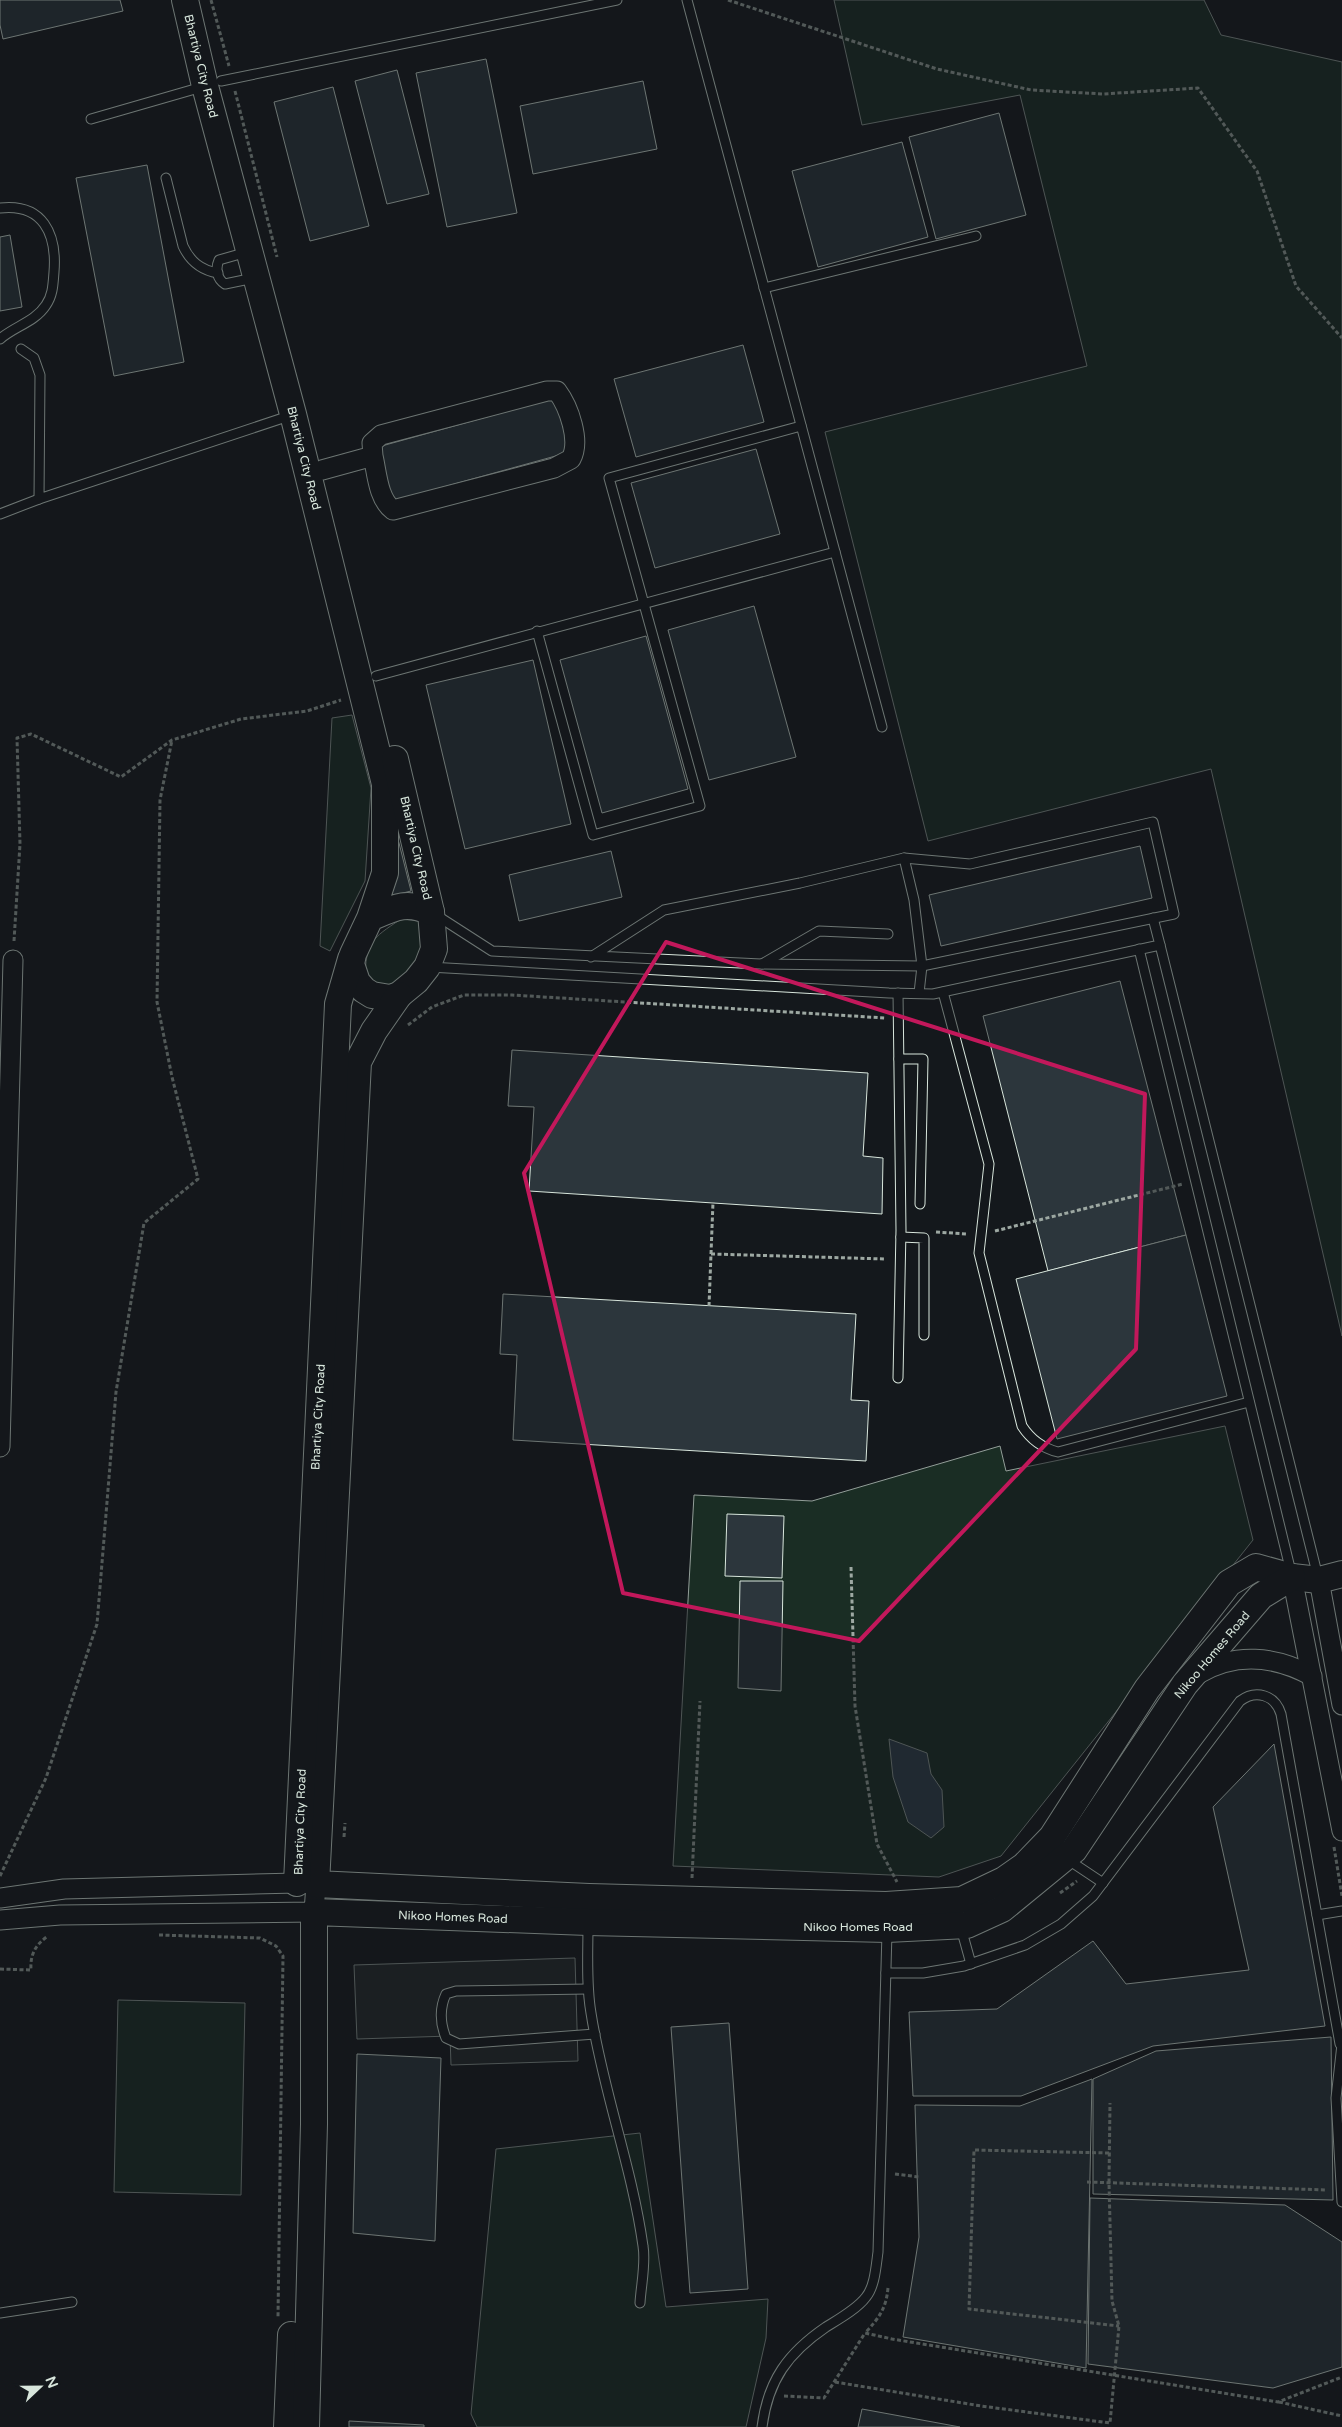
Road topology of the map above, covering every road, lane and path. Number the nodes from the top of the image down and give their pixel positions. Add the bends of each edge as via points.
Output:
1 (185, 0) edge
2 (200, 0) edge
3 (617, 0) edge
4 (687, 0) edge
5 (728, 0) edge
6 (213, 83) junction
7 (91, 119) dead end
8 (166, 178) dead end
9 (0, 208) edge
10 (976, 236) dead end
11 (250, 251) junction
12 (218, 273) junction
13 (257, 278) junction
14 (764, 288) junction
15 (1342, 338) edge
16 (0, 339) edge
17 (21, 349) dead end
18 (293, 414) junction
19 (801, 426) junction
20 (373, 456) junction
21 (322, 470) junction
22 (39, 499) junction
23 (0, 512) edge
24 (835, 552) junction
25 (643, 602) junction
26 (537, 632) junction
27 (376, 676) junction
28 (349, 697) dead end
29 (882, 726) dead end
30 (172, 740) junction
31 (904, 858) junction
32 (431, 912) junction
33 (370, 918) junction
34 (1153, 918) junction
35 (888, 934) dead end
36 (1160, 944) junction
37 (1139, 949) junction
38 (353, 954) junction
39 (591, 957) junction
40 (13, 960) joint
41 (761, 964) junction
42 (922, 966) junction
43 (427, 967) junction
44 (943, 992) junction
45 (898, 993) junction
46 (918, 993) junction
47 (399, 995) junction
48 (888, 1019) dead end
49 (402, 1030) dead end
50 (899, 1059) junction
51 (1189, 1182) dead end
52 (713, 1202) dead end
53 (920, 1204) dead end
54 (901, 1234) junction
55 (981, 1234) junction
56 (886, 1250) dead end
57 (711, 1254) junction
58 (709, 1306) dead end
59 (924, 1335) dead end
60 (898, 1378) dead end
61 (1249, 1402) junction
62 (0, 1447) edge
63 (851, 1567) dead end
64 (1292, 1577) junction
65 (1331, 1577) edge
66 (1312, 1676) junction
67 (1190, 1679) junction
68 (700, 1701) dead end
69 (1342, 1705) edge
70 (345, 1814) dead end
71 (1342, 1831) edge
72 (343, 1844) dead end
73 (1065, 1858) junction
74 (0, 1876) edge
75 (306, 1883) junction
76 (692, 1884) dead end
77 (1103, 1884) junction
78 (0, 1898) edge
79 (589, 1910) junction
80 (890, 1911) junction
81 (1342, 1911) edge
82 (306, 1913) junction
83 (1317, 1915) junction
84 (0, 1920) edge
85 (960, 1925) junction
86 (54, 1934) dead end
87 (152, 1935) dead end
88 (971, 1964) junction
89 (0, 1969) edge
90 (886, 1973) junction
91 (588, 1989) junction
92 (595, 2034) junction
93 (1341, 2044) edge
94 (1110, 2103) dead end
95 (1109, 2153) junction
96 (894, 2165) dead end
97 (894, 2174) junction
98 (919, 2177) dead end
99 (1087, 2182) dead end
100 (894, 2183) dead end
101 (1109, 2183) junction
102 (1327, 2190) dead end
103 (1342, 2202) edge
104 (889, 2278) dead end
105 (72, 2302) dead end
106 (640, 2303) dead end
107 (0, 2313) edge
108 (278, 2318) dead end
109 (1119, 2326) junction
110 (865, 2333) junction
111 (1114, 2375) junction
112 (1342, 2377) edge
113 (835, 2382) junction
114 (778, 2395) dead end
115 (1278, 2402) junction
116 (1342, 2416) edge
117 (1110, 2425) edge
118 (286, 2427) edge
119 (306, 2427) edge
120 (762, 2427) edge

1 - 6 street, Bhartiya City Road
2 - 6 street, Bhartiya City Road
3 - 6 lane
4 - 14 lane
5 - 15 path via 937,69 1031,90 1103,94 1198,88 1258,171 1296,286
6 - 7 lane
6 - 11 street, Bhartiya City Road
6 - 21 street, Bhartiya City Road
8 - 12 lane via 187,255 208,272
9 - 16 lane via 14,207 38,217 50,232 56,252 52,292 46,305 28,323
10 - 14 lane
11 - 12 lane via 219,260
11 - 13 street, Bhartiya City Road
12 - 13 lane via 221,281 230,285
13 - 18 street, Bhartiya City Road
14 - 19 lane
17 - 22 lane via 34,358 40,375
18 - 22 lane
18 - 33 street, Bhartiya City Road via 385,784 385,873
19 - 24 lane
19 - 25 lane via 609,478
20 - 20 street via 380,488 387,505 393,510 554,468 571,459 576,444 563,399 557,391 547,391 381,435 372,443
20 - 21 street
21 - 27 street, Bhartiya City Road
22 - 23 lane
24 - 25 lane
24 - 29 lane
25 - 26 lane
25 - 26 lane via 700,806 593,836
26 - 27 lane
27 - 32 street, Bhartiya City Road
28 - 30 path via 307,711 241,719
30 - 40 path via 121,777 31,734 16,738 20,844
30 - 74 path via 160,800 157,1002 198,1179 144,1223 116,1392 97,1624 46,1778
31 - 34 lane via 970,864 1153,822 1174,914
31 - 39 lane via 664,910
31 - 42 lane via 914,900
32 - 33 street, Bhartiya City Road via 418,906 402,905
32 - 39 lane via 492,951
32 - 43 street, Bhartiya City Road via 434,949
33 - 38 street, Bhartiya City Road
34 - 36 lane
34 - 42 lane
35 - 41 lane via 819,931
36 - 37 lane
36 - 65 lane
37 - 44 lane
37 - 61 lane
38 - 47 street via 353,974 364,990 381,997
38 - 75 street, Bhartiya City Road via 338,1004
39 - 41 lane
40 - 62 street
41 - 42 lane
42 - 46 lane
43 - 45 lane
43 - 47 street, Bhartiya City Road
44 - 46 lane
44 - 55 lane via 989,1164
45 - 46 lane
45 - 50 lane
47 - 75 street, Bhartiya City Road via 374,1031 358,1062
48 - 49 path via 464,994 432,1007
50 - 53 lane via 923,1059
50 - 54 lane
51 - 55 path
52 - 57 path
54 - 55 path
54 - 59 lane via 924,1238
54 - 60 lane
55 - 61 lane via 979,1253 1022,1426 1041,1446 1058,1452
56 - 57 path via 886,1260
57 - 58 path
61 - 64 lane
63 - 80 path via 855,1706
64 - 65 street
64 - 66 street
64 - 67 street, Nikoo Homes Road via 1261,1596
64 - 80 street, Nikoo Homes Road via 1256,1566 1229,1583 1147,1689 1056,1832 1024,1866 1004,1880 962,1900
65 - 69 street
66 - 67 street via 1279,1662 1246,1659 1216,1665
66 - 71 street
67 - 73 street, Nikoo Homes Road via 1074,1850
68 - 76 path
70 - 72 path
73 - 77 lane
73 - 85 street, Nikoo Homes Road via 1002,1909
75 - 78 street via 64,1889
75 - 79 street, Nikoo Homes Road
75 - 82 street
77 - 83 lane via 1236,1706 1246,1696 1260,1694 1274,1700 1281,1714
77 - 88 lane via 1078,1911 1043,1936
79 - 80 street, Nikoo Homes Road
79 - 82 street, Nikoo Homes Road
79 - 91 lane
80 - 85 street, Nikoo Homes Road
80 - 90 lane
81 - 83 lane
82 - 84 street via 60,1915
82 - 118 street
82 - 119 street via 314,2124
83 - 93 lane
85 - 88 lane
86 - 89 path via 35,1948 31,1970
87 - 108 path via 260,1938 276,1946 283,1956
88 - 90 lane via 940,1971
90 - 120 lane via 875,2275 867,2296 809,2339 781,2367 765,2408
91 - 92 lane
91 - 92 lane via 456,1991 446,1994 441,2006 442,2028 446,2038 460,2044
92 - 106 lane via 644,2248
93 - 103 lane via 1336,2098
94 - 95 path
95 - 101 path
95 - 109 path via 974,2150 969,2308
96 - 97 path
97 - 98 path
97 - 100 path
99 - 101 path
101 - 102 path
101 - 109 path via 1112,2301
104 - 110 path via 886,2304
105 - 107 lane
109 - 111 path
110 - 111 path
110 - 113 path
111 - 115 path
111 - 117 path
112 - 115 path
113 - 114 path via 824,2398
113 - 117 path
115 - 116 path

